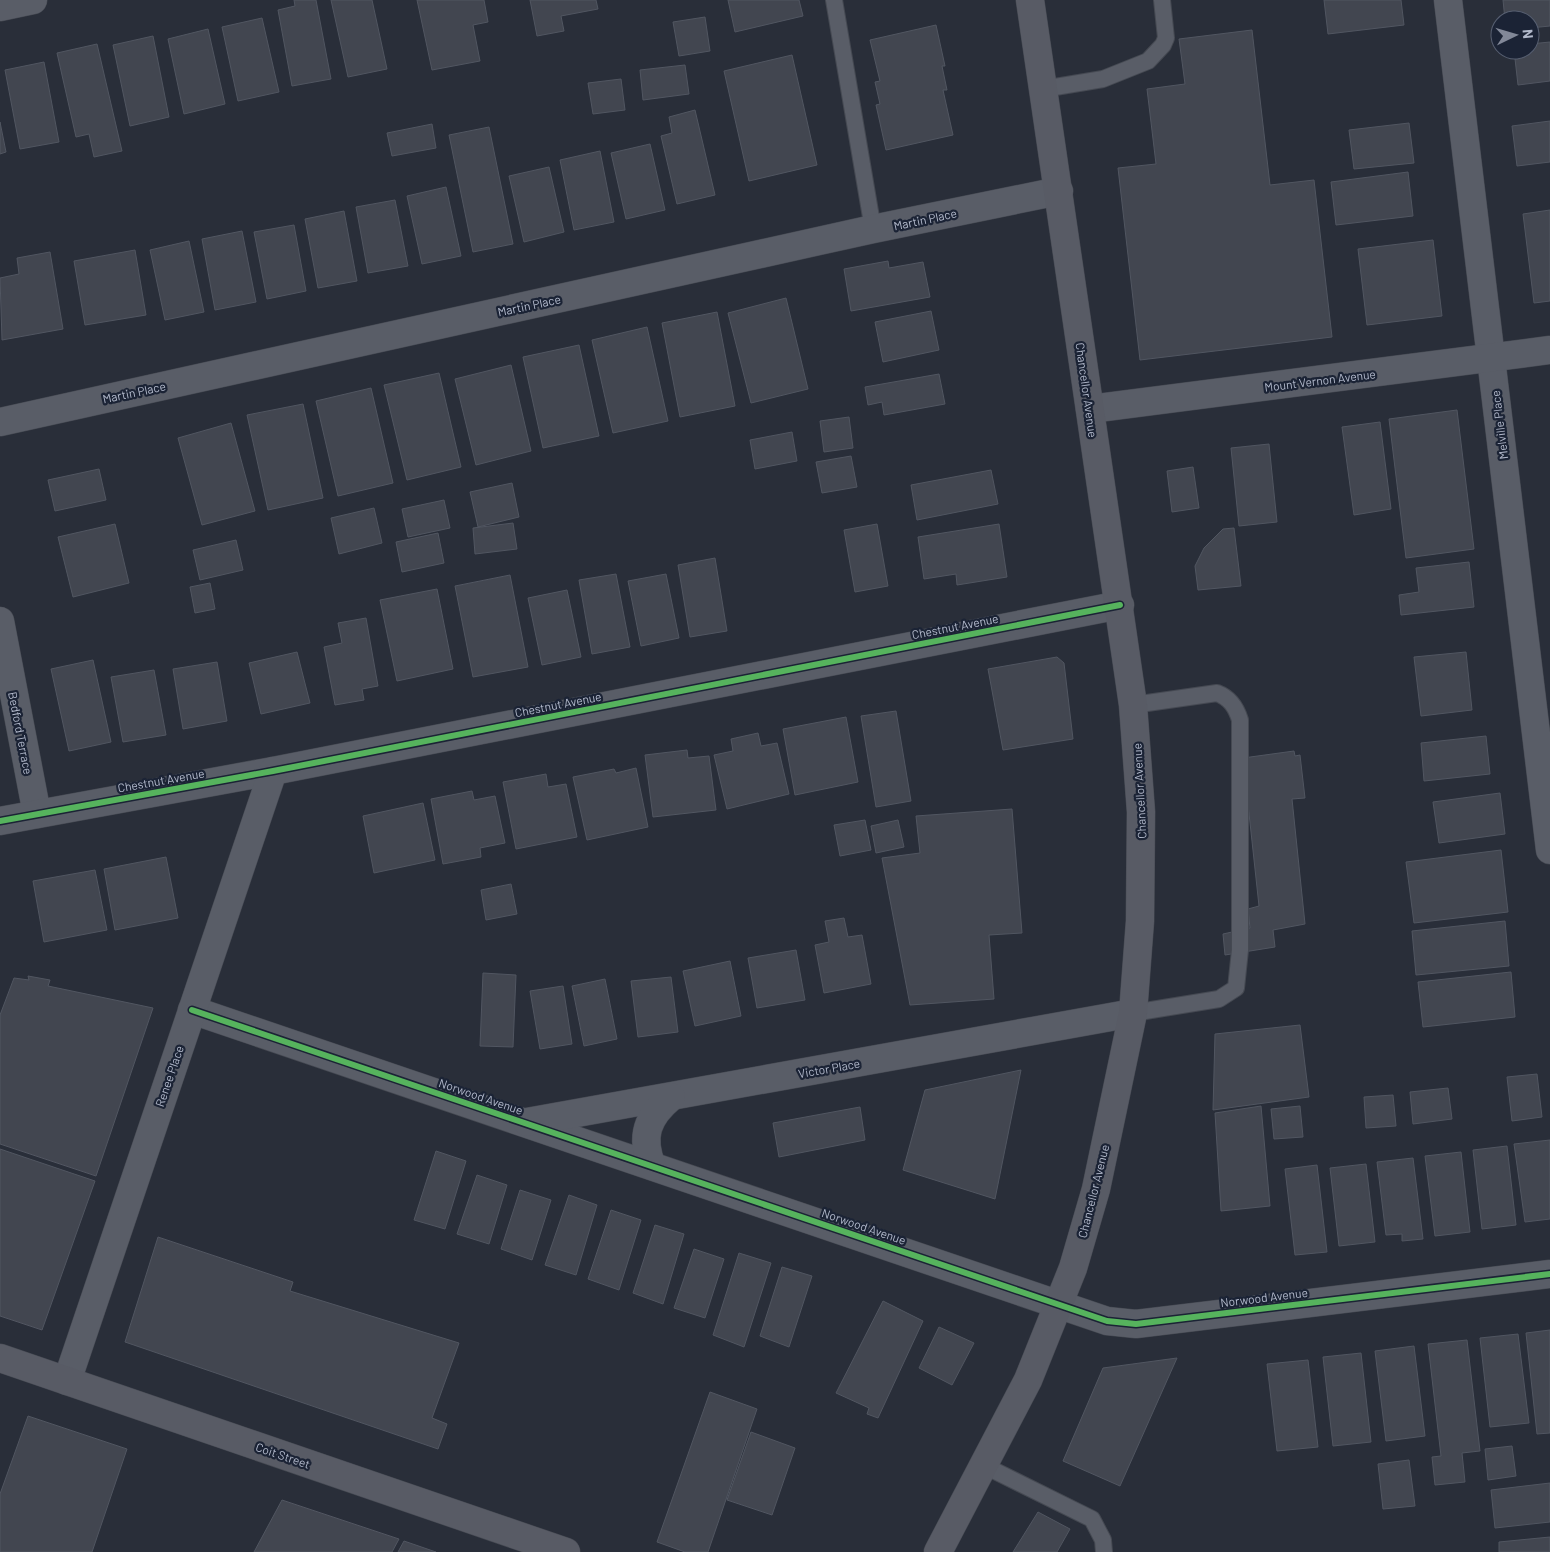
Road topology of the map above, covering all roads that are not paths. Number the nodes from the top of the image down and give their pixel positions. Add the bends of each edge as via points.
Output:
1 (33, 0) edge
2 (834, 0) edge
3 (1030, 0) edge
4 (1162, 0) edge
5 (1448, 0) edge
6 (0, 7) edge
7 (1043, 89) junction
8 (1059, 191) junction
9 (873, 229) junction
10 (1550, 350) edge
11 (1490, 358) junction
12 (1090, 410) junction
13 (0, 422) edge
14 (1120, 605) junction
15 (0, 621) edge
16 (1133, 705) junction
17 (273, 771) junction
18 (37, 814) junction
19 (0, 821) edge
20 (1550, 850) edge
21 (192, 1010) junction
22 (1133, 1013) junction
23 (671, 1096) junction
24 (524, 1123) junction
25 (652, 1166) junction
26 (1550, 1274) edge
27 (1059, 1305) junction
28 (0, 1358) edge
29 (66, 1381) junction
30 (984, 1466) junction
31 (566, 1552) edge
32 (938, 1552) edge
33 (1104, 1552) edge

1 - 6 street
2 - 9 lane
3 - 7 main road, Chancellor Avenue
4 - 7 lane via 1166,38 1148,61 1103,79
5 - 11 street, Melville Place
7 - 8 main road, Chancellor Avenue
8 - 9 street, Martin Place
8 - 12 main road, Chancellor Avenue
9 - 13 street, Martin Place
10 - 11 street, Mount Vernon Avenue
11 - 12 street, Mount Vernon Avenue
11 - 20 street, Melville Place
12 - 14 main road, Chancellor Avenue
14 - 16 main road, Chancellor Avenue
14 - 17 street, Chestnut Avenue
15 - 18 street, Bedford Terrace
16 - 22 main road, Chancellor Avenue via 1142,812 1140,921
16 - 22 lane via 1217,693 1227,697 1240,720 1240,950 1236,988 1219,999
17 - 18 street, Chestnut Avenue
17 - 21 street, Renee Place
18 - 19 street, Chestnut Avenue
21 - 24 street, Norwood Avenue
21 - 29 street, Renee Place
22 - 23 street, Victor Place
22 - 27 main road, Chancellor Avenue via 1096,1189
23 - 24 street, Victor Place
23 - 25 street via 660,1106 648,1126 646,1152
24 - 25 street, Norwood Avenue
25 - 27 street, Norwood Avenue
26 - 27 street, Norwood Avenue via 1136,1324 1107,1321
27 - 30 main road, Chancellor Avenue via 1028,1380
28 - 29 main road, Coit Street
29 - 31 main road, Coit Street
30 - 32 main road, Chancellor Avenue
30 - 33 lane via 1092,1519 1103,1540

